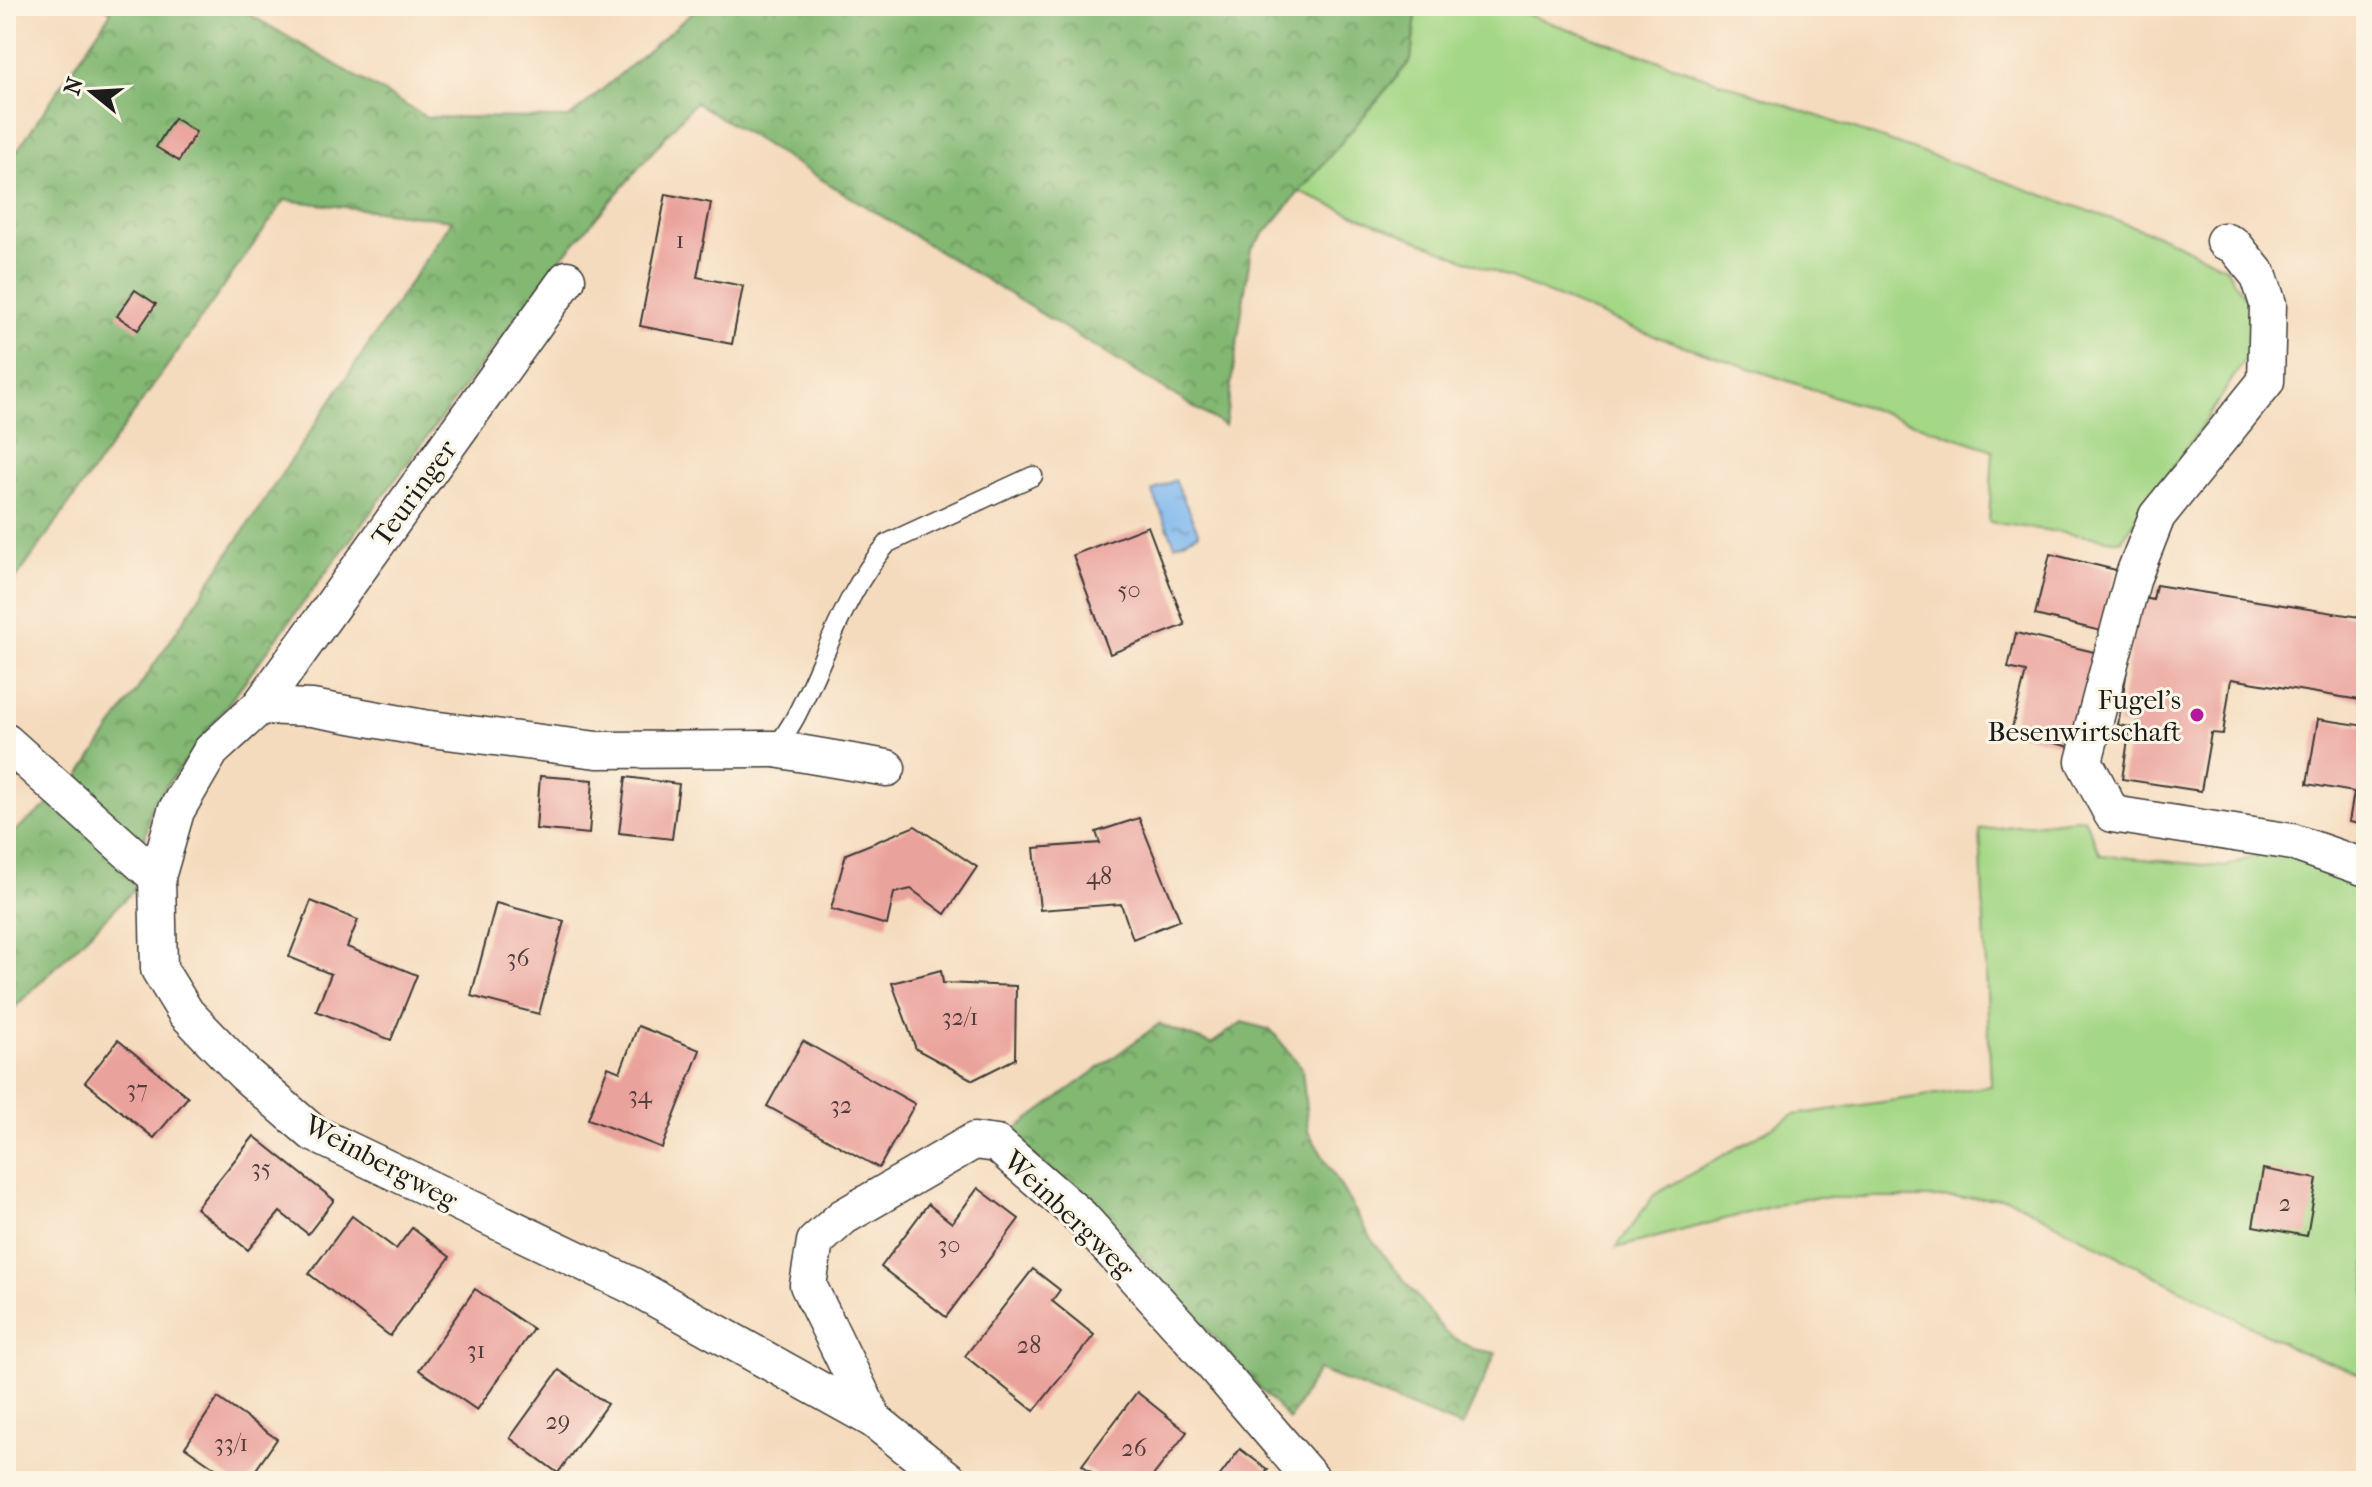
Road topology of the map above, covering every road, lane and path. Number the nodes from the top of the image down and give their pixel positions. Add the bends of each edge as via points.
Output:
1 (2224, 241) dead end
2 (567, 279) dead end
3 (1033, 476) dead end
4 (260, 706) junction
5 (6, 742) edge
6 (775, 749) junction
7 (887, 768) dead end
8 (2366, 868) edge
9 (157, 877) junction
10 (874, 1420) junction
11 (950, 1481) edge
12 (1313, 1481) edge

1 - 8 street via 2234,245 2259,276 2268,304 2266,381 2157,516 2133,577 2084,761 2112,814 2292,842
2 - 4 street, Teuringer
3 - 6 lane via 888,543 850,598 797,715
4 - 6 street via 312,708 597,750
4 - 9 street, Weinbergweg via 211,751 176,811
5 - 9 street
6 - 7 street
9 - 10 street, Weinbergweg via 159,969 186,1013 313,1133 633,1286
10 - 11 street, Weinbergweg
10 - 12 street, Weinbergweg via 808,1285 815,1242 843,1217 974,1141 997,1144 1081,1217

